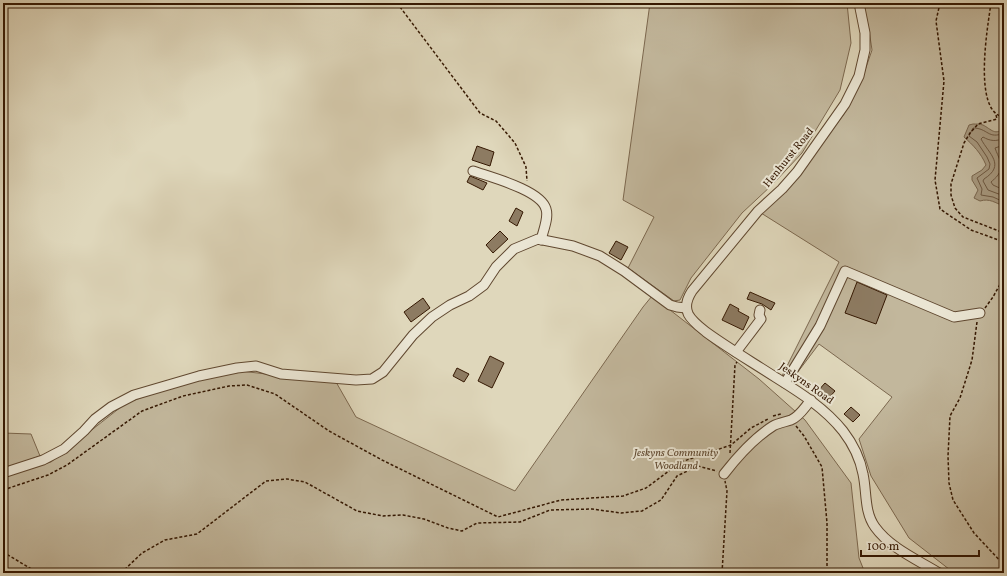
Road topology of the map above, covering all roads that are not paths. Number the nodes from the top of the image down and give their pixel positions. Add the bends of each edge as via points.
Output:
1 (859, 3) edge
2 (473, 171) dead end
3 (541, 240) junction
4 (686, 308) junction
5 (760, 310) dead end
6 (980, 313) road end
7 (739, 354) junction
8 (785, 383) junction
9 (811, 400) junction
10 (3, 473) edge
11 (724, 474) road end
12 (939, 573) edge

1 - 4 street, Henhurst Road via 865,31 865,50 859,76 845,104 797,172 758,211 692,291
2 - 3 street via 522,188 542,202 547,214
3 - 4 street via 573,246 600,256 670,305
3 - 10 street via 527,242 514,249 496,267 484,285 432,317 413,335 383,372 372,379 281,374 256,366 199,376 134,396 111,407 64,449 43,460
4 - 7 street, Jeskyns Road via 688,316 694,322
5 - 7 street via 761,319
6 - 8 street via 954,317 845,271 820,326
7 - 8 street, Jeskyns Road
8 - 9 street, Jeskyns Road
9 - 11 street via 791,419 774,425 754,439
9 - 12 street, Jeskyns Road via 836,423 854,448 862,468 868,511 874,526 895,546

